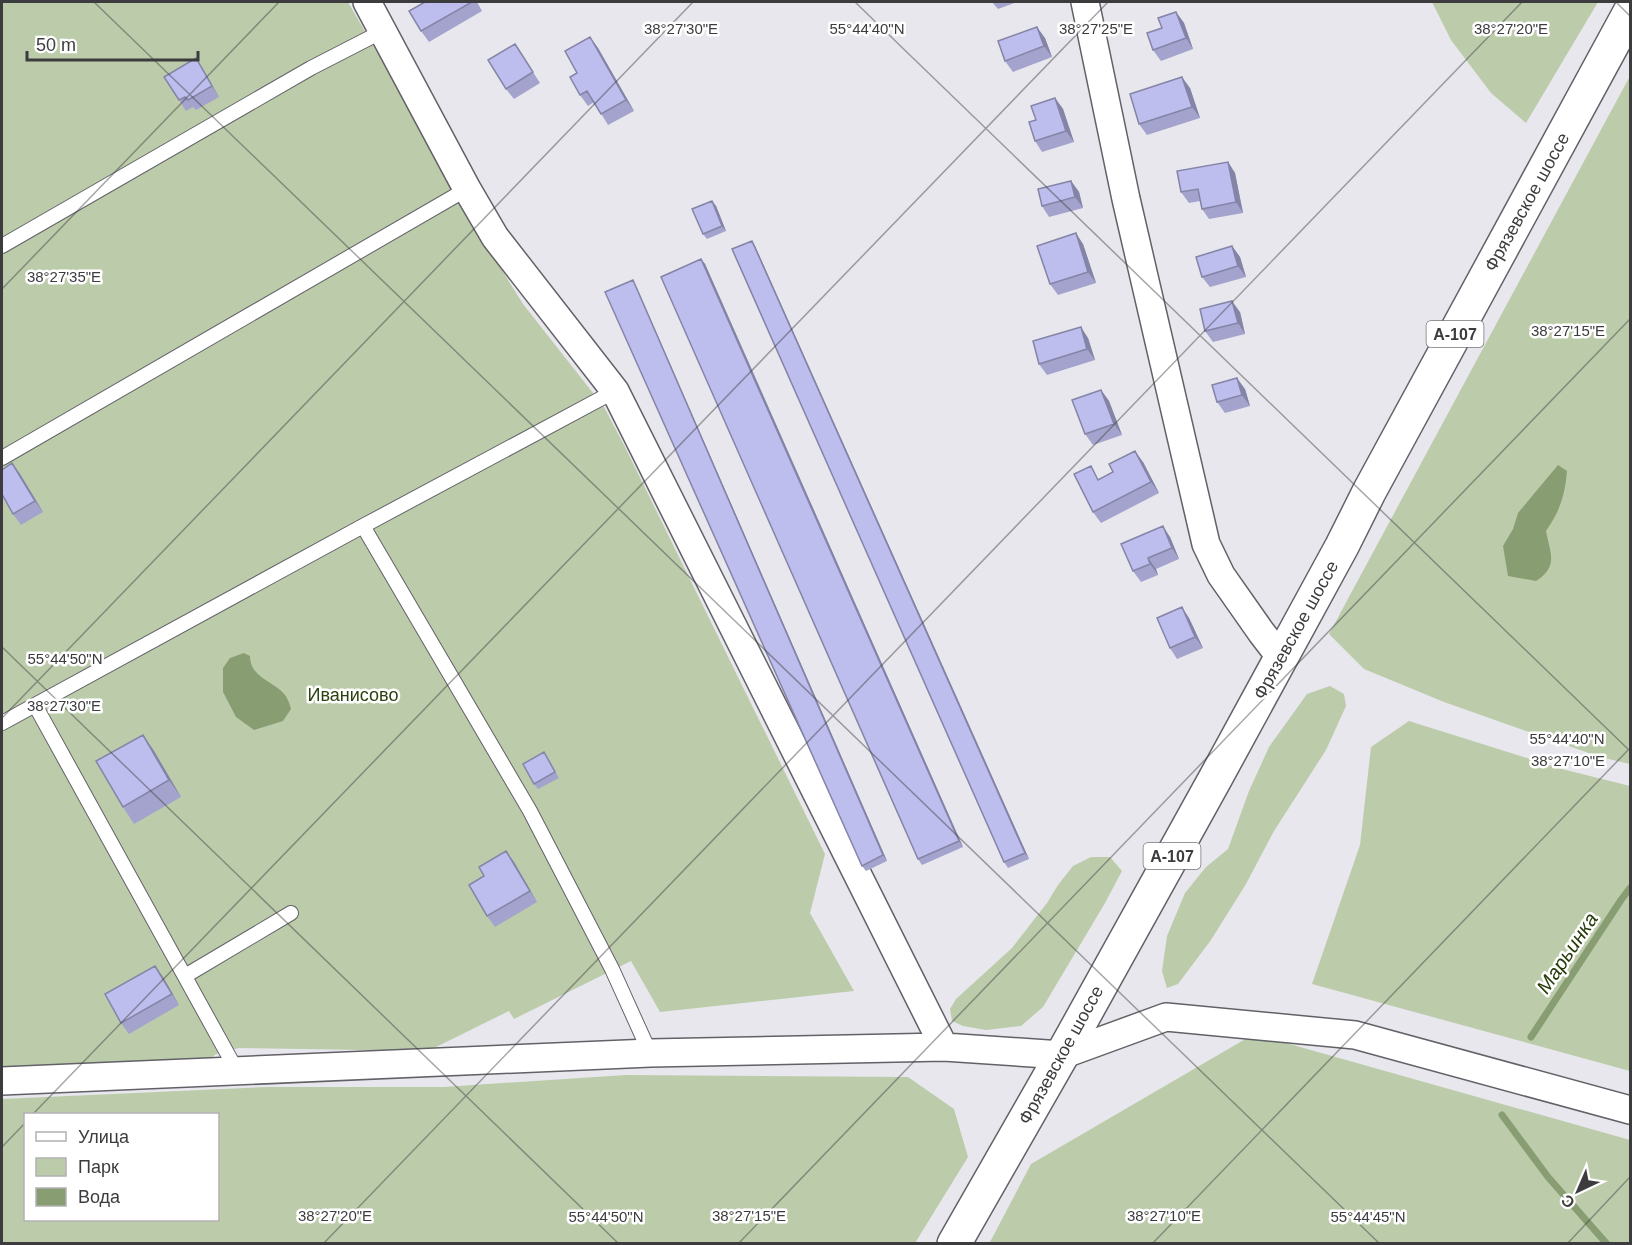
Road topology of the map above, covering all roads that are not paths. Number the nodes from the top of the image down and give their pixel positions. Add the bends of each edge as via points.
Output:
1 (1085, 2) edge
2 (374, 11) edge
3 (1630, 12) edge
4 (467, 189) junction
5 (2, 246) edge
6 (615, 392) junction
7 (2, 458) edge
8 (363, 526) junction
9 (1281, 658) junction
10 (35, 705) junction
11 (2, 723) edge
12 (291, 913) dead end
13 (185, 976) junction
14 (944, 1047) junction
15 (650, 1053) junction
16 (1062, 1055) junction
17 (237, 1071) junction
18 (2, 1081) edge
19 (1630, 1110) edge
20 (954, 1244) edge

1 - 9 street via 1206,544 1221,575
2 - 4 street
2 - 5 lane via 311,68
3 - 9 highway, Фрязевское шоссе / А-107
4 - 6 street via 495,237
4 - 7 lane
6 - 8 lane
6 - 14 street
8 - 10 lane
8 - 15 lane via 530,811 612,969
9 - 16 highway, Фрязевское шоссе / А-107
10 - 11 lane
10 - 13 lane
12 - 13 lane
13 - 17 lane
14 - 15 street
14 - 16 street
15 - 17 street
16 - 19 street via 1166,1017 1355,1035
16 - 20 highway, Фрязевское шоссе / А-107
17 - 18 street

